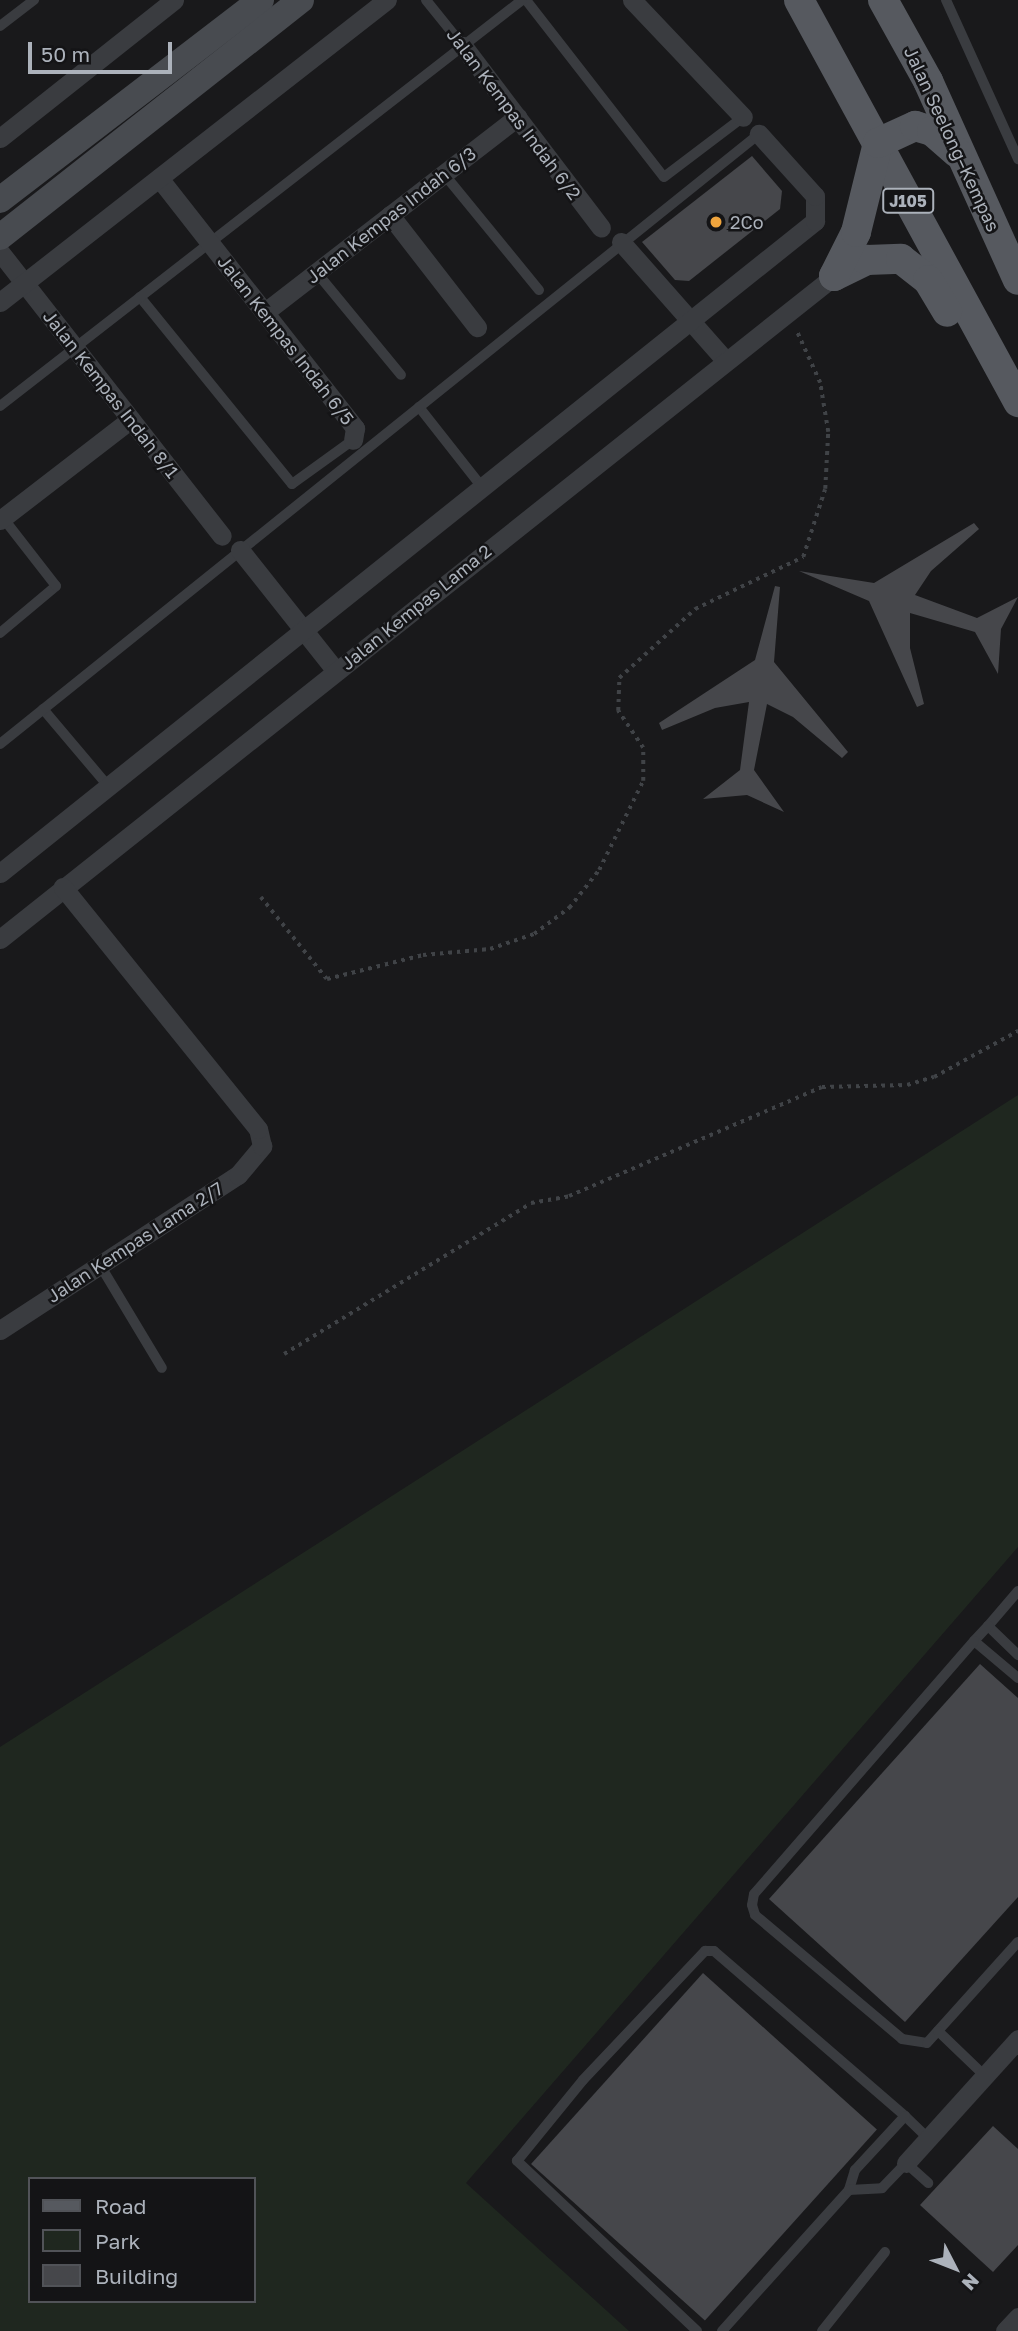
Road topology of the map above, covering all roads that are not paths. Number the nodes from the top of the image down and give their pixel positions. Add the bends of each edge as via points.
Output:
1 (34, 0) edge
2 (174, 0) edge
3 (261, 0) edge
4 (301, 0) edge
5 (387, 0) edge
6 (426, 0) edge
7 (524, 0) edge
8 (632, 0) edge
9 (799, 0) edge
10 (883, 0) edge
11 (946, 0) edge
12 (0, 26) edge
13 (463, 46) junction
14 (517, 117) junction
15 (743, 117) joint
16 (759, 134) joint
17 (0, 138) edge
18 (878, 143) junction
19 (1015, 144) edge
20 (1018, 159) edge
21 (963, 160) junction
22 (444, 174) junction
23 (159, 178) junction
24 (0, 200) edge
25 (390, 215) junction
26 (601, 228) dead end
27 (0, 236) edge
28 (210, 242) junction
29 (621, 242) junction
30 (0, 252) edge
31 (317, 272) junction
32 (834, 276) junction
33 (1018, 280) edge
34 (24, 283) junction
35 (539, 290) dead end
36 (140, 297) junction
37 (0, 302) edge
38 (265, 312) junction
39 (689, 320) junction
40 (477, 327) dead end
41 (75, 348) junction
42 (725, 360) junction
43 (401, 375) dead end
44 (1018, 402) edge
45 (0, 407) edge
46 (419, 407) junction
47 (1018, 408) edge
48 (131, 419) junction
49 (353, 440) joint
50 (482, 487) junction
51 (2, 519) edge
52 (222, 536) dead end
53 (240, 550) junction
54 (305, 629) junction
55 (0, 633) edge
56 (336, 671) junction
57 (43, 709) junction
58 (0, 744) edge
59 (108, 786) junction
60 (0, 873) edge
61 (63, 887) junction
62 (0, 939) edge
63 (100, 1265) junction
64 (4, 1321) edge
65 (162, 1368) dead end
66 (1018, 1591) edge
67 (988, 1626) junction
68 (974, 1641) junction
69 (1018, 1655) edge
70 (1018, 1678) edge
71 (1018, 1942) edge
72 (938, 2031) junction
73 (1018, 2039) edge
74 (985, 2076) junction
75 (905, 2116) junction
76 (928, 2137) junction
77 (905, 2163) junction
78 (928, 2183) dead end
79 (849, 2190) junction
80 (886, 2252) dead end
81 (1018, 2317) edge
82 (697, 2331) edge
83 (722, 2331) edge
84 (822, 2331) edge
85 (1005, 2331) edge

1 - 12 lane
2 - 17 street
3 - 24 street
4 - 27 street
5 - 23 street
6 - 13 lane, Jalan Kempas Indah 6/2
7 - 13 lane
7 - 15 lane via 664,177
8 - 15 street
9 - 18 main road, J105
10 - 21 main road, Jalan Seelong–Kempas
11 - 19 lane
13 - 14 street, Jalan Kempas Indah 6/2
13 - 28 lane
14 - 22 street, Jalan Kempas Indah 6/3
14 - 26 street, Jalan Kempas Indah 6/2
16 - 29 lane
16 - 39 street via 815,196 815,221
18 - 21 main road via 915,126 947,142
18 - 32 main road via 856,232
18 - 44 main road, J105
19 - 20 lane
21 - 33 main road, Jalan Seelong–Kempas
22 - 25 street, Jalan Kempas Indah 6/3
22 - 35 lane
23 - 28 street, Jalan Kempas Indah 6/5
23 - 34 street
25 - 31 street, Jalan Kempas Indah 6/3
25 - 40 street
28 - 36 lane
28 - 38 street, Jalan Kempas Indah 6/5
29 - 39 street
29 - 46 lane
30 - 34 street, Jalan Kempas Indah 8/1
31 - 38 street, Jalan Kempas Indah 6/3
31 - 43 lane
32 - 42 street, Jalan Kempas Lama 2
32 - 47 main road via 884,257 914,266
34 - 37 street
34 - 41 street, Jalan Kempas Indah 8/1
36 - 41 lane
36 - 49 lane via 292,484
38 - 49 street, Jalan Kempas Indah 6/5 via 355,428
39 - 42 street
39 - 50 street
41 - 45 lane
41 - 48 street, Jalan Kempas Indah 8/1
42 - 56 street, Jalan Kempas Lama 2
46 - 50 lane
46 - 53 lane
48 - 51 street
48 - 52 street, Jalan Kempas Indah 8/1
50 - 54 street
51 - 55 lane via 56,586
53 - 54 street
53 - 57 lane
54 - 56 street
54 - 59 street
56 - 61 street, Jalan Kempas Lama 2
57 - 58 lane
57 - 59 lane
59 - 60 street
61 - 62 street, Jalan Kempas Lama 2
61 - 63 street, Jalan Kempas Lama 2/7 via 258,1129 262,1146 238,1175
63 - 64 street, Jalan Kempas Lama 2/7
63 - 65 lane
66 - 67 lane
67 - 68 lane
67 - 69 lane
68 - 70 lane
68 - 72 lane via 754,1894 752,1905 755,1915 902,2039 927,2043
71 - 72 lane
72 - 74 lane
73 - 74 street
74 - 76 street
75 - 76 lane
75 - 79 lane via 855,2170
75 - 82 lane via 714,1951 705,1951 583,2080 517,2161
76 - 77 street
77 - 78 lane
77 - 79 lane via 882,2188
79 - 83 lane
80 - 84 lane
81 - 85 street

